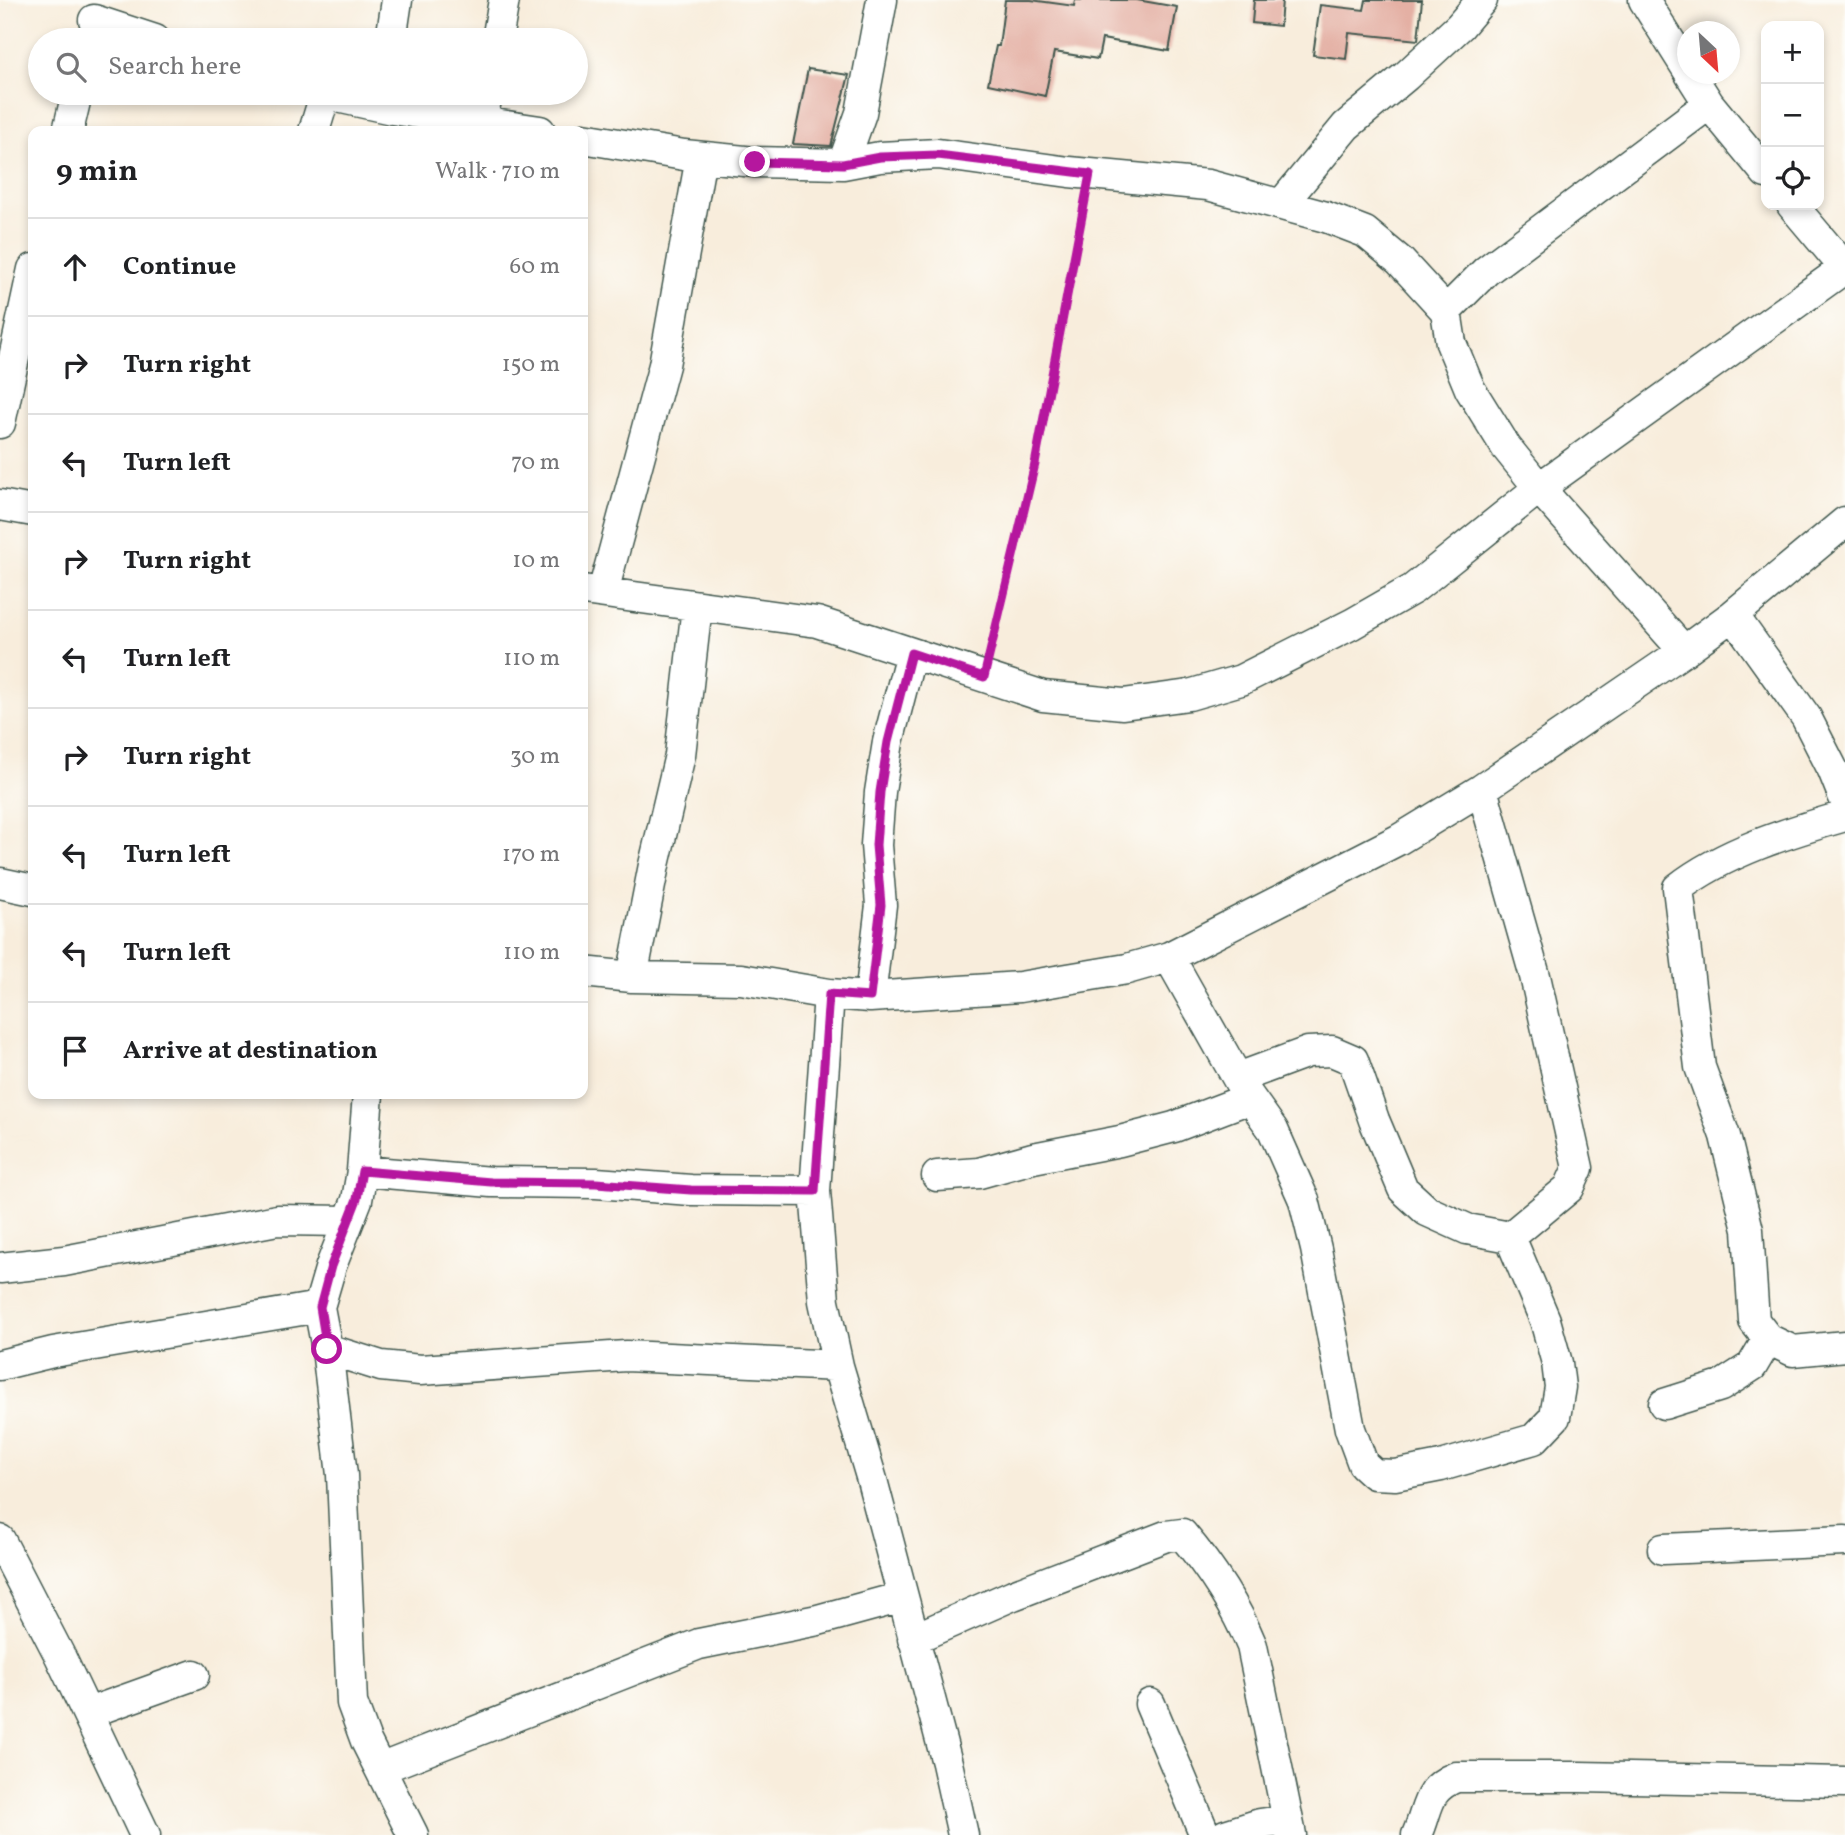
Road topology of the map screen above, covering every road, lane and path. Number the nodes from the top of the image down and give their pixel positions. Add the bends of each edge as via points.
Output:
1 (397, 0) edge
2 (504, 0) edge
3 (882, 0) edge
4 (1482, 0) edge
5 (1644, 0) edge
6 (94, 20) edge
7 (118, 28) edge
8 (393, 28) edge
9 (499, 28) edge
10 (1677, 53) edge
11 (1696, 84) edge
12 (1709, 104) junction
13 (74, 105) edge
14 (320, 105) edge
15 (406, 105) edge
16 (485, 105) edge
17 (482, 122) junction
18 (69, 126) edge
19 (315, 126) edge
20 (508, 126) edge
21 (588, 139) edge
22 (701, 157) junction
23 (843, 164) junction
24 (1761, 167) edge
25 (1090, 174) junction
26 (1280, 205) junction
27 (1796, 210) edge
28 (1845, 268) edge
29 (28, 276) edge
30 (13, 297) edge
31 (1446, 311) junction
32 (0, 423) edge
33 (1539, 488) junction
34 (0, 505) edge
35 (28, 510) edge
36 (1845, 522) edge
37 (593, 591) edge
38 (697, 606) junction
39 (1733, 615) junction
40 (1684, 650) junction
41 (911, 653) junction
42 (984, 677) junction
43 (1482, 789) junction
44 (1845, 800) edge
45 (1845, 816) edge
46 (0, 883) edge
47 (28, 889) edge
48 (1169, 957) junction
49 (588, 973) edge
50 (632, 977) junction
51 (829, 994) junction
52 (870, 997) junction
53 (1244, 1088) junction
54 (368, 1099) edge
55 (362, 1171) junction
56 (937, 1176) dead end
57 (815, 1191) junction
58 (348, 1221) junction
59 (1510, 1237) junction
60 (0, 1268) edge
61 (320, 1307) junction
62 (1768, 1339) junction
63 (1845, 1346) edge
64 (327, 1349) junction
65 (0, 1366) edge
66 (838, 1366) junction
67 (1664, 1405) dead end
68 (0, 1540) edge
69 (1845, 1541) edge
70 (1663, 1549) dead end
71 (902, 1597) junction
72 (913, 1639) junction
73 (194, 1675) dead end
74 (1150, 1703) dead end
75 (88, 1713) junction
76 (382, 1768) junction
77 (1845, 1782) edge
78 (1290, 1828) edge
79 (145, 1835) edge
80 (414, 1835) edge
81 (963, 1835) edge
82 (1205, 1835) edge
83 (1225, 1835) edge
84 (1418, 1835) edge

1 - 8 street
2 - 9 street
3 - 23 street via 861,113
4 - 26 street via 1460,26 1346,126
5 - 10 street
6 - 7 street
11 - 12 street
12 - 24 street
12 - 31 street via 1486,271
13 - 18 street
14 - 19 street
15 - 17 street
16 - 17 street
17 - 20 street
21 - 22 street
22 - 23 street
22 - 37 street via 664,365
23 - 25 street via 938,155
25 - 26 street via 1208,185
25 - 42 path via 1035,464
26 - 31 street via 1365,232 1400,261
27 - 28 street
28 - 33 street
29 - 30 street
30 - 32 street
31 - 33 street via 1451,343 1469,389
33 - 40 street
33 - 42 street via 1413,589 1241,680 1189,695 1123,704 1043,696
34 - 35 street
36 - 39 street
37 - 38 street
38 - 41 street via 817,622
38 - 50 street via 680,755
39 - 40 street
39 - 44 street via 1806,717
40 - 43 street
41 - 42 street
41 - 52 street via 880,792 876,845 881,905
43 - 48 street via 1398,840
43 - 59 street via 1535,976 1578,1168 1569,1188
45 - 62 street via 1785,833 1697,873 1678,888 1700,1067 1725,1136 1748,1230 1754,1321
46 - 47 street
48 - 52 street via 1020,987
48 - 53 street
49 - 50 street
50 - 51 street via 741,979
51 - 52 street
51 - 57 street
53 - 56 street via 1174,1127 979,1172
53 - 59 street via 1308,1052 1332,1051 1353,1060 1403,1189 1427,1211 1467,1229
53 - 59 street via 1273,1130 1304,1200 1350,1429 1363,1464 1374,1474 1441,1466 1534,1439 1555,1416 1560,1387 1557,1363
54 - 55 street
55 - 57 street via 491,1182
55 - 58 street
57 - 66 street via 824,1301
58 - 60 street via 277,1220 64,1261
58 - 61 street
61 - 64 street
61 - 65 street via 54,1352
62 - 63 street via 1793,1351
62 - 67 street via 1752,1366 1731,1380
64 - 66 street via 381,1366 420,1370 626,1356
64 - 76 street via 342,1475 352,1703
66 - 71 street
68 - 75 street
69 - 70 street
71 - 72 street
71 - 76 street via 699,1644
72 - 78 street via 1013,1595 1166,1536 1182,1534 1252,1646
72 - 81 street
73 - 75 street
74 - 82 street
75 - 79 street
76 - 80 street
77 - 84 street via 1456,1777 1432,1794
78 - 83 street via 1261,1824

